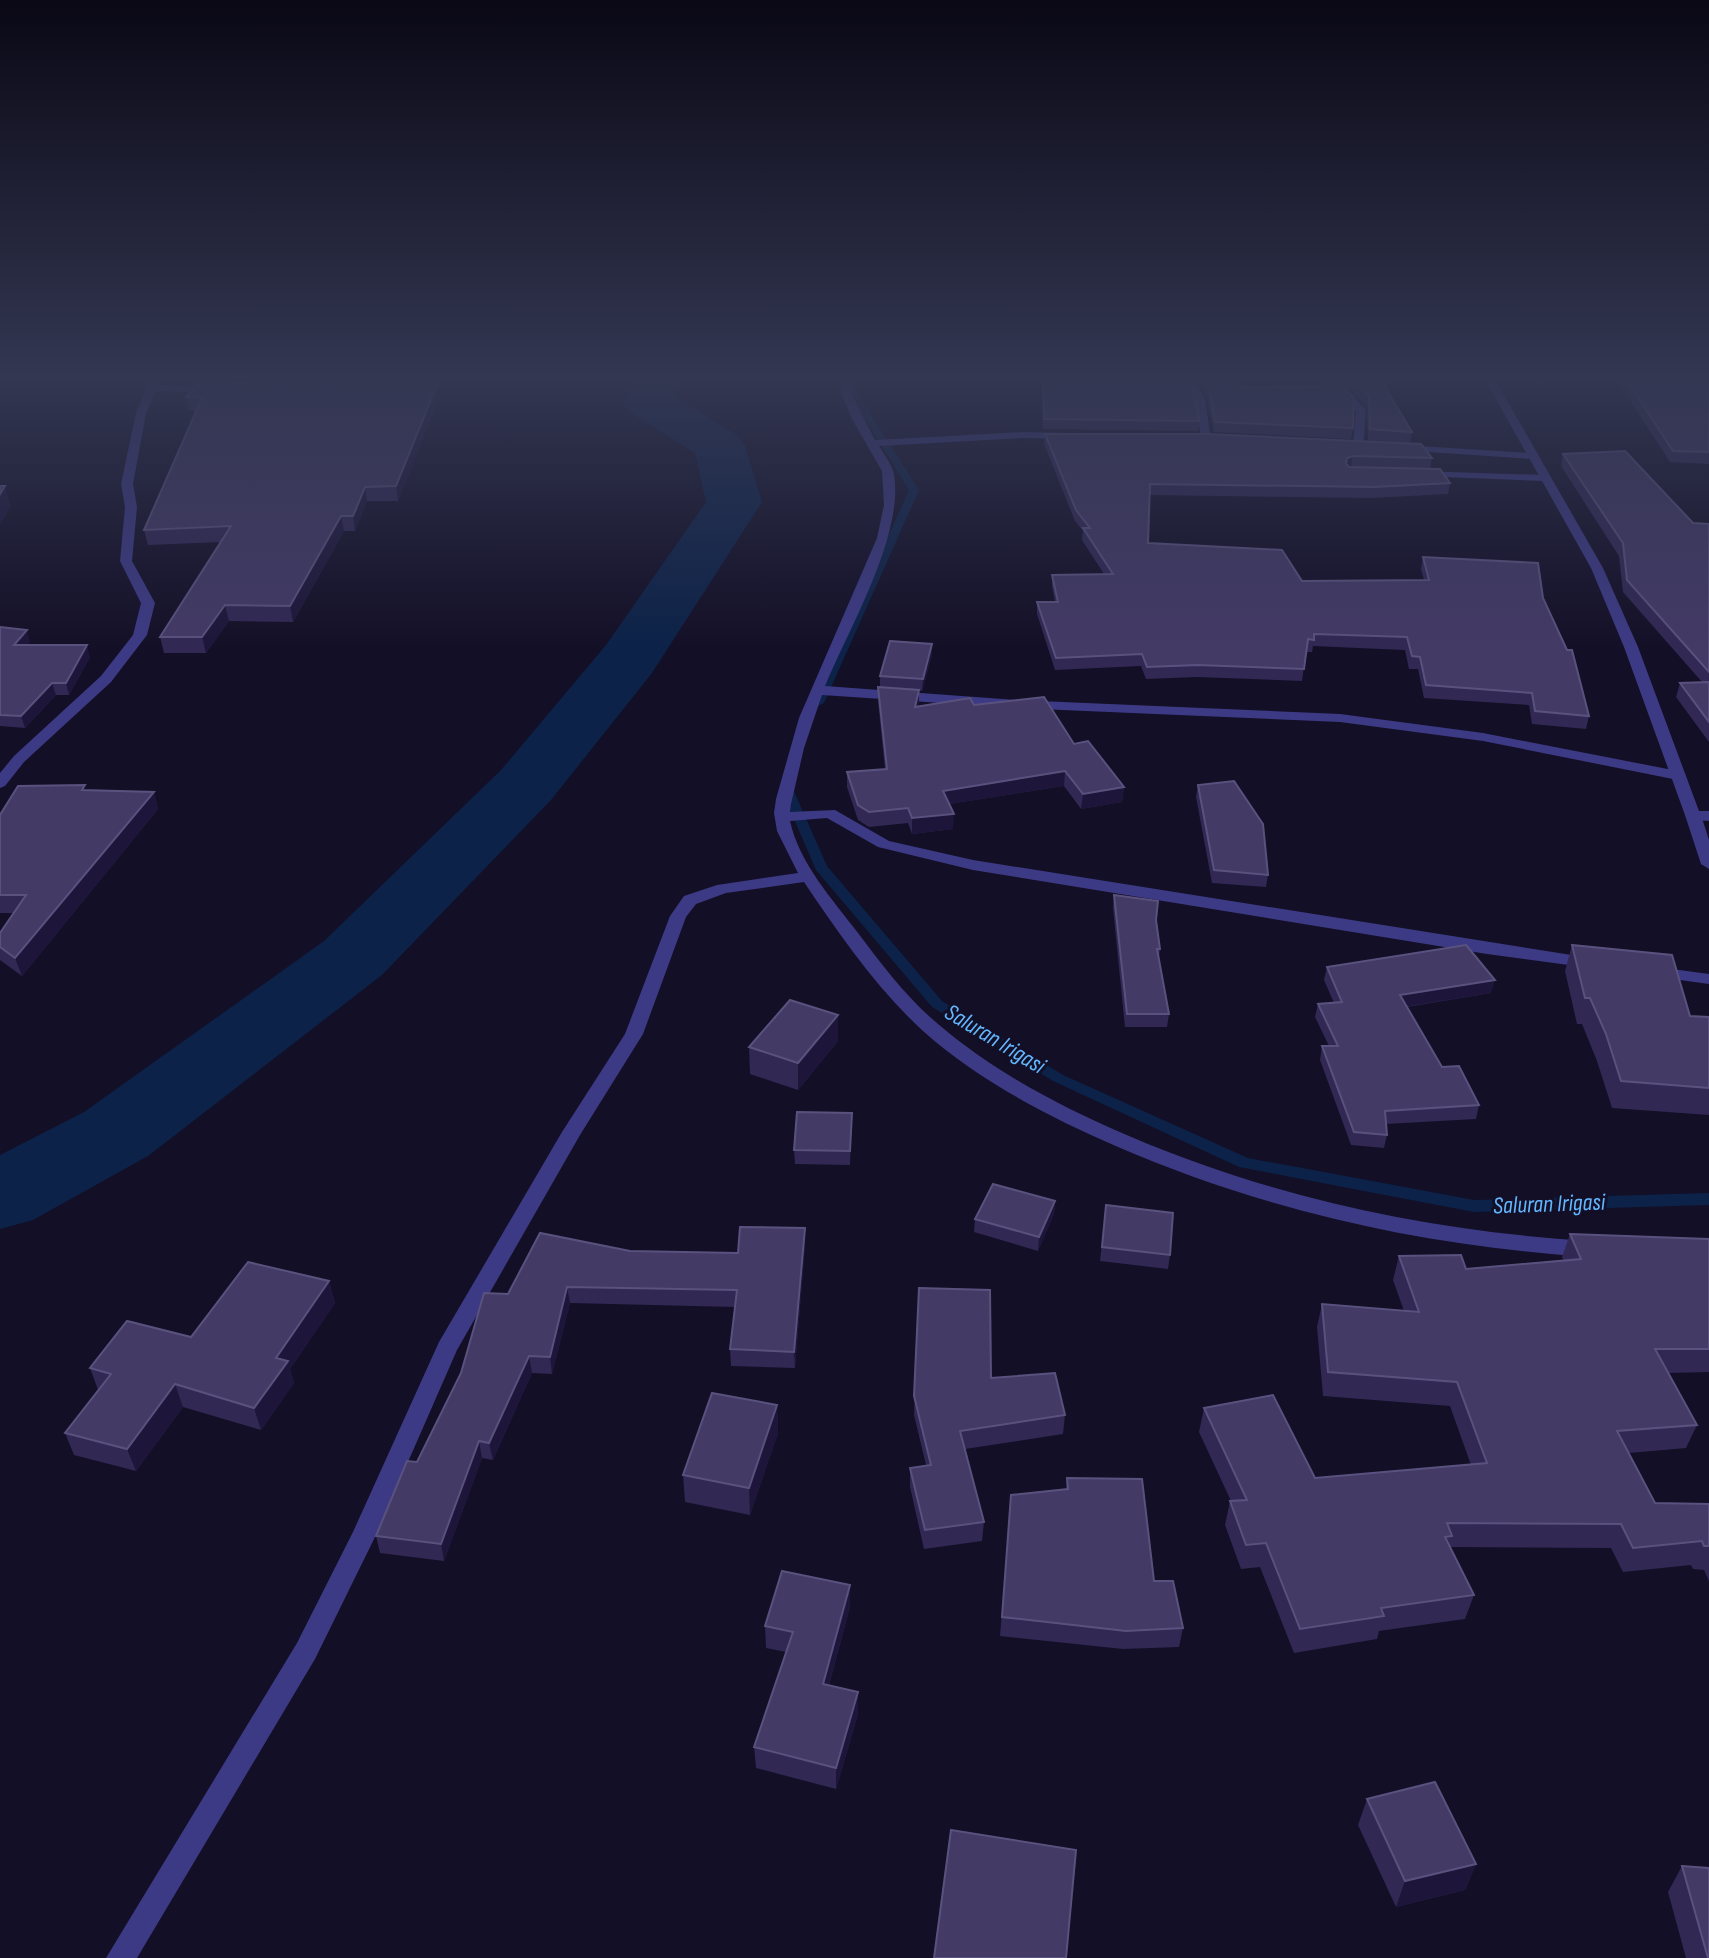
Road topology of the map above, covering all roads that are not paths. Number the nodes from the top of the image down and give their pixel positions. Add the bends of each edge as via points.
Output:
1 (130, 467) edge
2 (886, 467) edge
3 (1539, 467) edge
4 (1404, 474) edge
5 (1545, 478) junction
6 (820, 690) junction
7 (1678, 775) junction
8 (0, 783) edge
9 (1701, 815) edge
10 (788, 816) junction
11 (1709, 864) edge
12 (808, 877) junction
13 (1604, 965) edge
14 (1644, 970) edge
15 (1709, 979) edge
16 (1611, 1251) edge
17 (121, 1958) edge

1 - 8 street via 126,561 148,603 140,635 106,679 19,759
2 - 6 street via 891,505 883,538
3 - 5 street
4 - 5 street
5 - 7 street via 1597,568
6 - 7 street via 1016,705 1340,718 1517,743
6 - 10 street via 796,749
7 - 9 street
9 - 11 street
10 - 12 street via 786,835
10 - 13 street via 830,813 884,844 973,865
12 - 16 street via 874,968 930,1027 989,1073 1065,1115 1213,1180 1371,1222 1473,1240
12 - 17 street via 703,894 690,900 678,916 634,1034 447,1348 364,1535 306,1651
14 - 15 street

